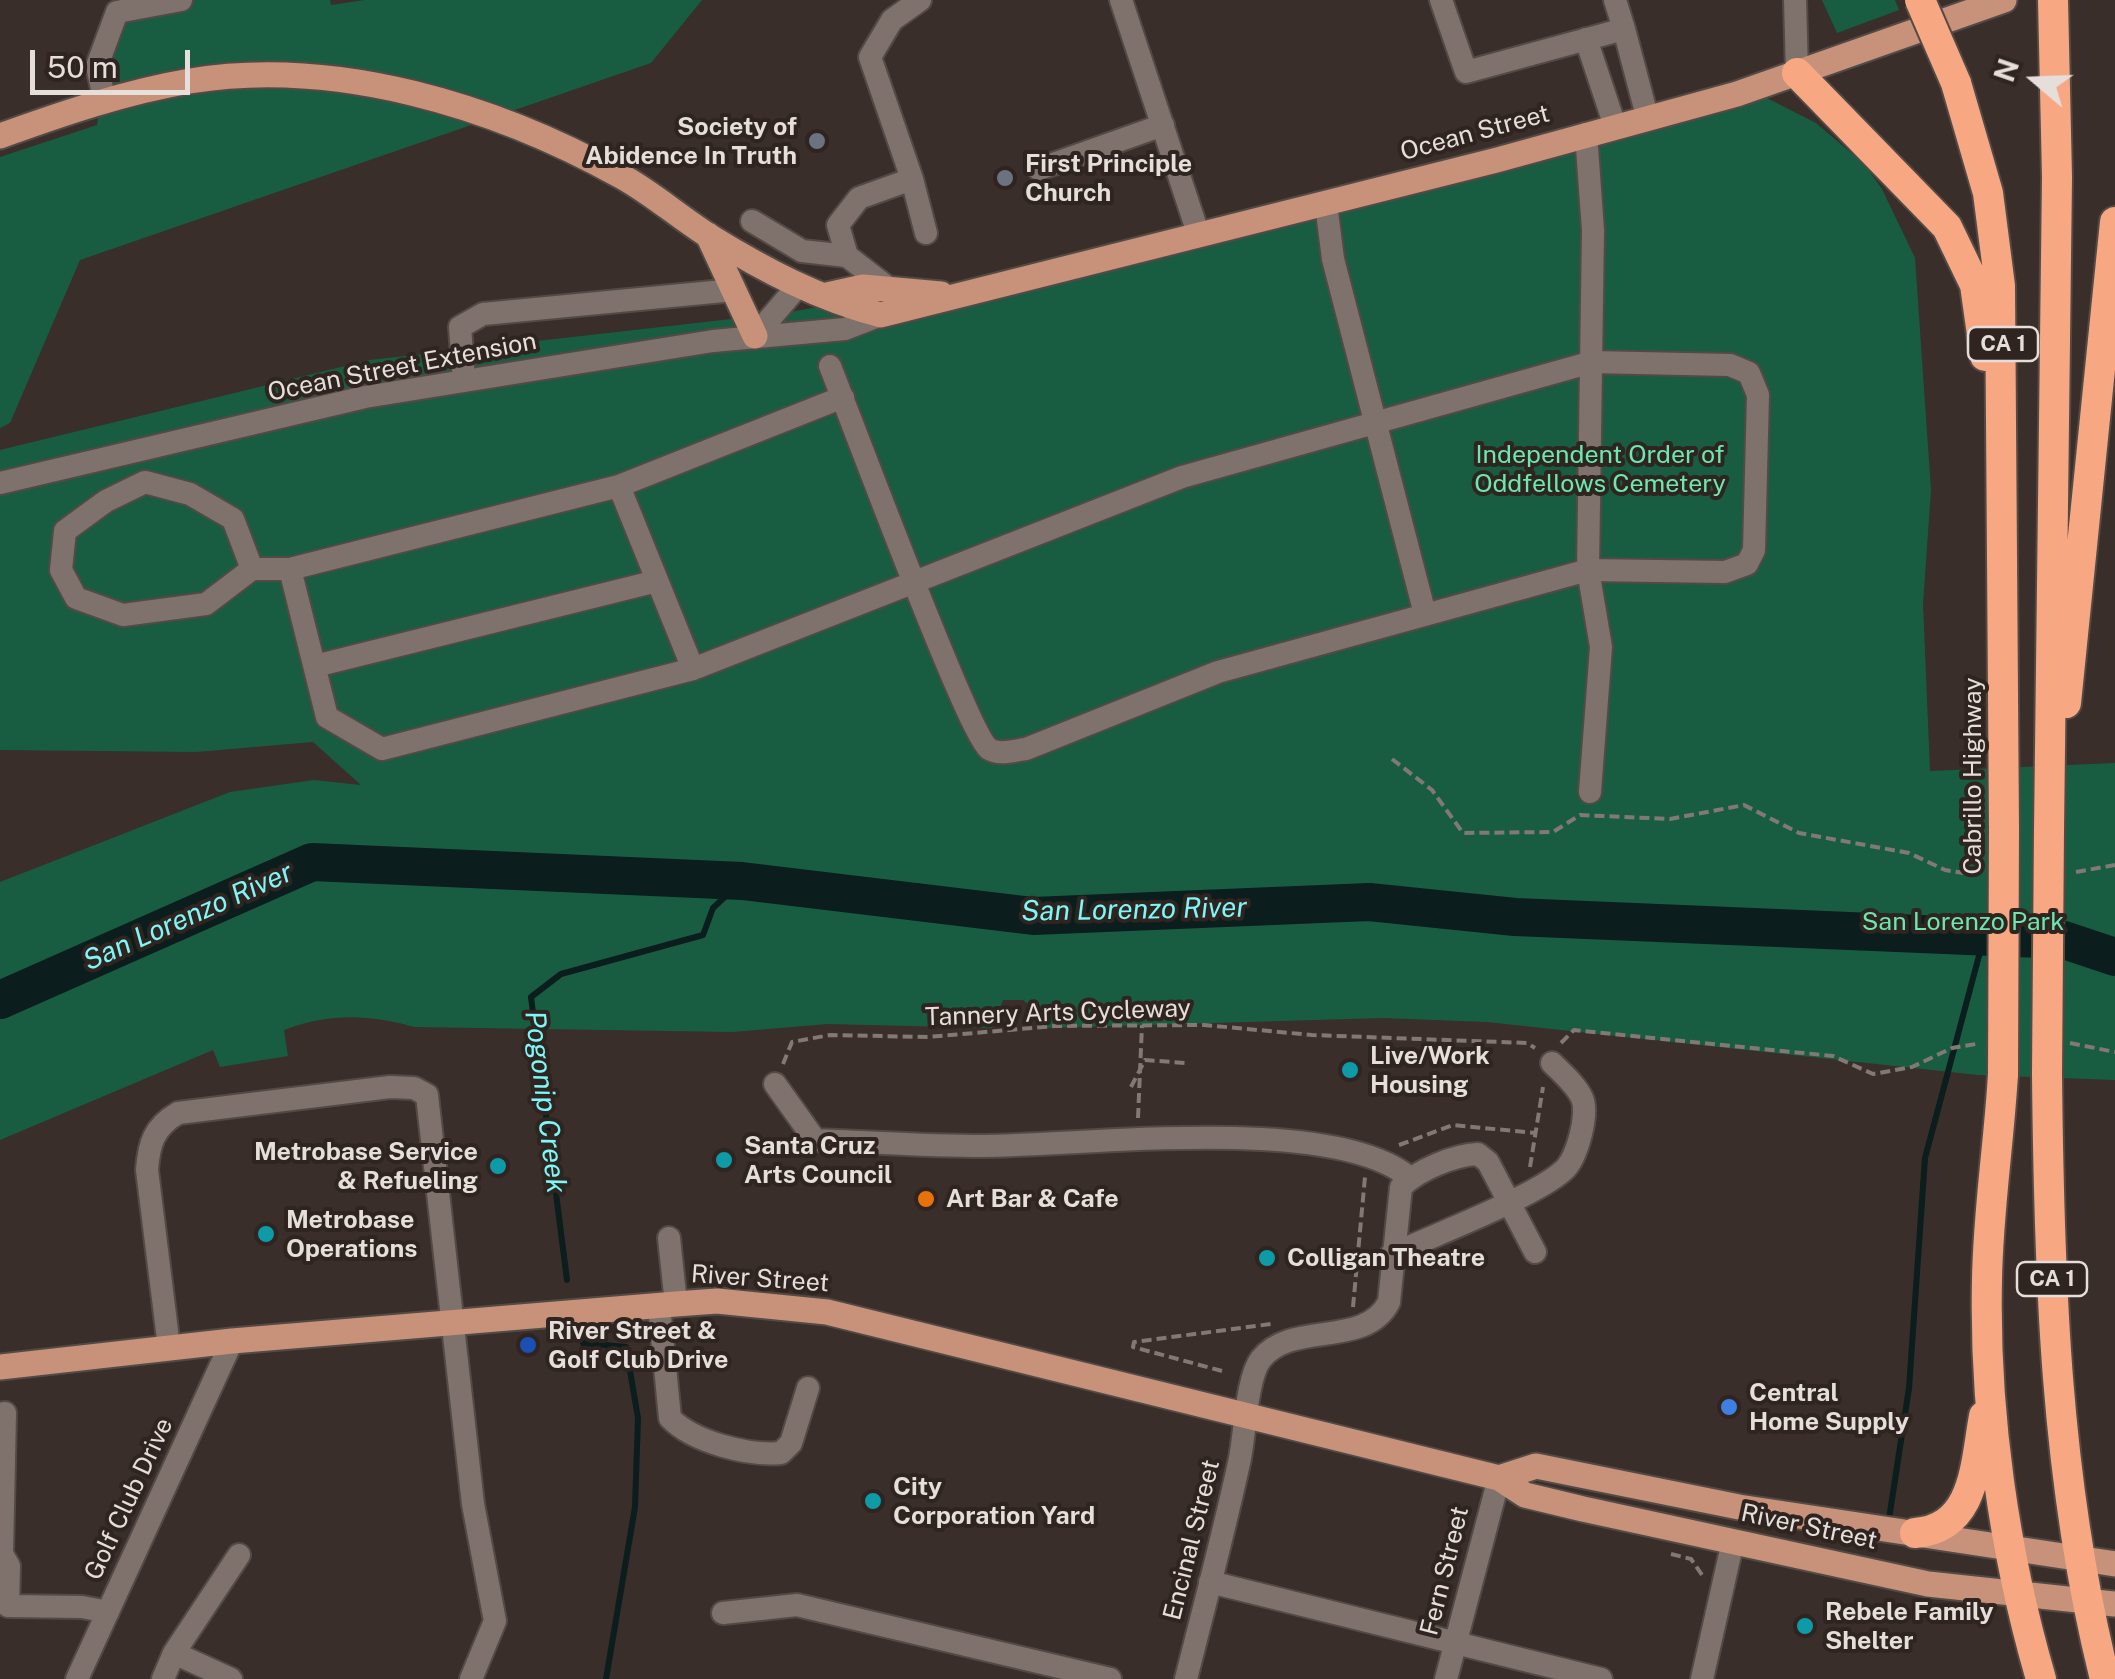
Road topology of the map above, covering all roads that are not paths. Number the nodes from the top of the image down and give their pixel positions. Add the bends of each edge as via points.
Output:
1 (181, 0) edge
2 (920, 0) edge
3 (1121, 0) edge
4 (1441, 0) edge
5 (1614, 0) edge
6 (1795, 0) edge
7 (1920, 0) edge
8 (2004, 0) edge
9 (2053, 0) edge
10 (1624, 29) junction
11 (1586, 39) junction
12 (1796, 73) junction
13 (105, 102) junction
14 (1647, 116) junction
15 (1163, 124) junction
16 (1614, 126) junction
17 (1586, 134) junction
18 (0, 136) edge
19 (1039, 169) dead end
20 (912, 180) junction
21 (1326, 204) junction
22 (752, 220) dead end
23 (2115, 222) edge
24 (926, 233) dead end
25 (708, 235) junction
26 (1199, 236) junction
27 (847, 256) junction
28 (796, 287) junction
29 (887, 287) junction
30 (734, 290) junction
31 (827, 295) junction
32 (954, 296) junction
33 (881, 315) junction
34 (755, 336) junction
35 (1592, 362) junction
36 (830, 366) dead end
37 (464, 380) junction
38 (842, 397) junction
39 (1374, 424) junction
40 (0, 483) edge
41 (619, 486) junction
42 (252, 569) junction
43 (290, 569) junction
44 (1588, 570) junction
45 (916, 580) junction
46 (658, 581) junction
47 (2003, 610) junction
48 (1424, 614) junction
49 (315, 666) junction
50 (693, 668) junction
51 (1590, 792) dead end
52 (2049, 830) junction
53 (1553, 1054) road end
54 (776, 1084) road end
55 (1410, 1178) junction
56 (1510, 1200) junction
57 (669, 1238) dead end
58 (1536, 1252) dead end
59 (1391, 1255) junction
60 (668, 1305) junction
61 (452, 1323) junction
62 (232, 1341) junction
63 (169, 1347) junction
64 (0, 1367) edge
65 (1990, 1378) junction
66 (808, 1388) dead end
67 (0, 1414) edge
68 (1248, 1414) junction
69 (1499, 1478) junction
70 (2, 1502) edge
71 (1916, 1534) junction
72 (1734, 1542) junction
73 (2010, 1546) junction
74 (240, 1555) dead end
75 (2078, 1558) junction
76 (2115, 1564) edge
77 (1210, 1582) junction
78 (2020, 1595) junction
79 (2101, 1602) edge
80 (108, 1612) junction
81 (723, 1612) dead end
82 (1455, 1643) junction
83 (174, 1654) junction
84 (77, 1679) edge
85 (162, 1679) edge
86 (231, 1679) edge
87 (471, 1679) edge
88 (1110, 1679) edge
89 (1186, 1679) edge
90 (1446, 1679) edge
91 (1602, 1679) edge
92 (1702, 1679) edge
93 (2041, 1679) edge
94 (2105, 1679) edge

1 - 13 street via 117,12 97,66
2 - 20 street via 892,20 870,57
3 - 15 street
4 - 11 street via 1466,72
5 - 10 street
6 - 12 street
7 - 47 highway, Cabrillo Highway / CA 1, bridge via 1956,82 1988,193 2000,286
8 - 12 main road, Ocean Street
9 - 52 highway, CA 1
10 - 11 street
10 - 14 street
11 - 16 street
12 - 14 main road, Ocean Street
12 - 47 highway via 1937,214 1970,270 1982,333
13 - 18 main road, Ocean Street
13 - 25 main road, Ocean Street via 191,80 279,75 373,86 458,106 538,135 624,178
14 - 16 main road, Ocean Street
15 - 19 street
15 - 26 street
16 - 17 main road, Ocean Street
17 - 21 main road, Ocean Street
17 - 35 street
20 - 24 street
20 - 27 street via 859,198 838,225
21 - 26 main road, Ocean Street
21 - 39 street
22 - 27 street via 802,251
23 - 52 highway
25 - 28 main road, Ocean Street
25 - 30 main road
26 - 32 main road, Ocean Street
27 - 29 street
28 - 31 main road, Ocean Street
28 - 34 street
29 - 31 main road, Ocean Street
29 - 32 main road, Ocean Street
30 - 34 main road
30 - 37 street via 483,314 460,328
31 - 33 main road, Ocean Street
32 - 33 main road, Ocean Street
33 - 34 street, Ocean Street via 845,329
34 - 37 street, Ocean Street Extension
35 - 39 street
35 - 44 street
35 - 44 street via 1743,368 1757,386 1756,542 1746,564 1725,572
36 - 38 street
37 - 40 street, Ocean Street Extension
38 - 41 street
38 - 45 street
39 - 45 street via 1156,485
39 - 48 street
41 - 43 street
41 - 46 street
42 - 42 street via 206,604 123,616 76,598 61,570 65,531 145,482 190,494 233,519
42 - 43 street
43 - 49 street
44 - 48 street
44 - 51 street via 1601,664
45 - 48 street via 968,712 986,747 998,752 1026,748 1218,672
45 - 50 street
46 - 49 street
46 - 50 street
47 - 65 highway, Cabrillo Highway / CA 1, bridge via 2003,1074 1987,1274
49 - 50 street via 327,717 382,750
52 - 75 highway, CA 1, bridge via 2047,1073 2056,1379
53 - 56 street via 1584,1100 1571,1163
54 - 55 street via 815,1140 984,1146 1137,1138 1300,1141 1394,1165
55 - 56 street via 1478,1154
55 - 59 street via 1396,1200
56 - 58 street
56 - 59 street
57 - 60 street
59 - 68 street, Encinal Street via 1388,1302 1379,1318 1270,1351 1257,1366
60 - 61 main road, River Street
60 - 66 street via 670,1418 680,1429 746,1450 781,1453
60 - 68 main road, River Street via 717,1302 827,1312
61 - 62 main road, River Street
61 - 63 street via 427,1094 390,1087 178,1113 160,1124 147,1170
61 - 87 street via 473,1504 496,1621
62 - 63 main road, River Street
62 - 80 street, Golf Club Drive
63 - 64 main road, River Street
65 - 71 highway via 1962,1509 1935,1532
65 - 73 highway, Cabrillo Highway / CA 1
67 - 70 street via 5,1413
68 - 69 main road, River Street
68 - 77 street, Encinal Street
69 - 71 main road, River Street via 1536,1466
69 - 72 main road, River Street via 1524,1494
69 - 82 street, Fern Street
70 - 80 street via 8,1606
71 - 73 main road, River Street
72 - 78 main road, River Street via 1928,1584
72 - 92 street
73 - 75 main road, River Street
73 - 78 highway, Cabrillo Highway / CA 1
74 - 83 street
75 - 76 main road, River Street
75 - 79 highway, CA 1
77 - 82 street
77 - 89 street, Encinal Street
78 - 79 main road, River Street
78 - 93 highway, Cabrillo Highway / CA 1
79 - 94 highway, CA 1
80 - 84 street, Golf Club Drive
81 - 88 street via 797,1605
82 - 90 street, Fern Street
82 - 91 street
83 - 85 street
83 - 86 street

